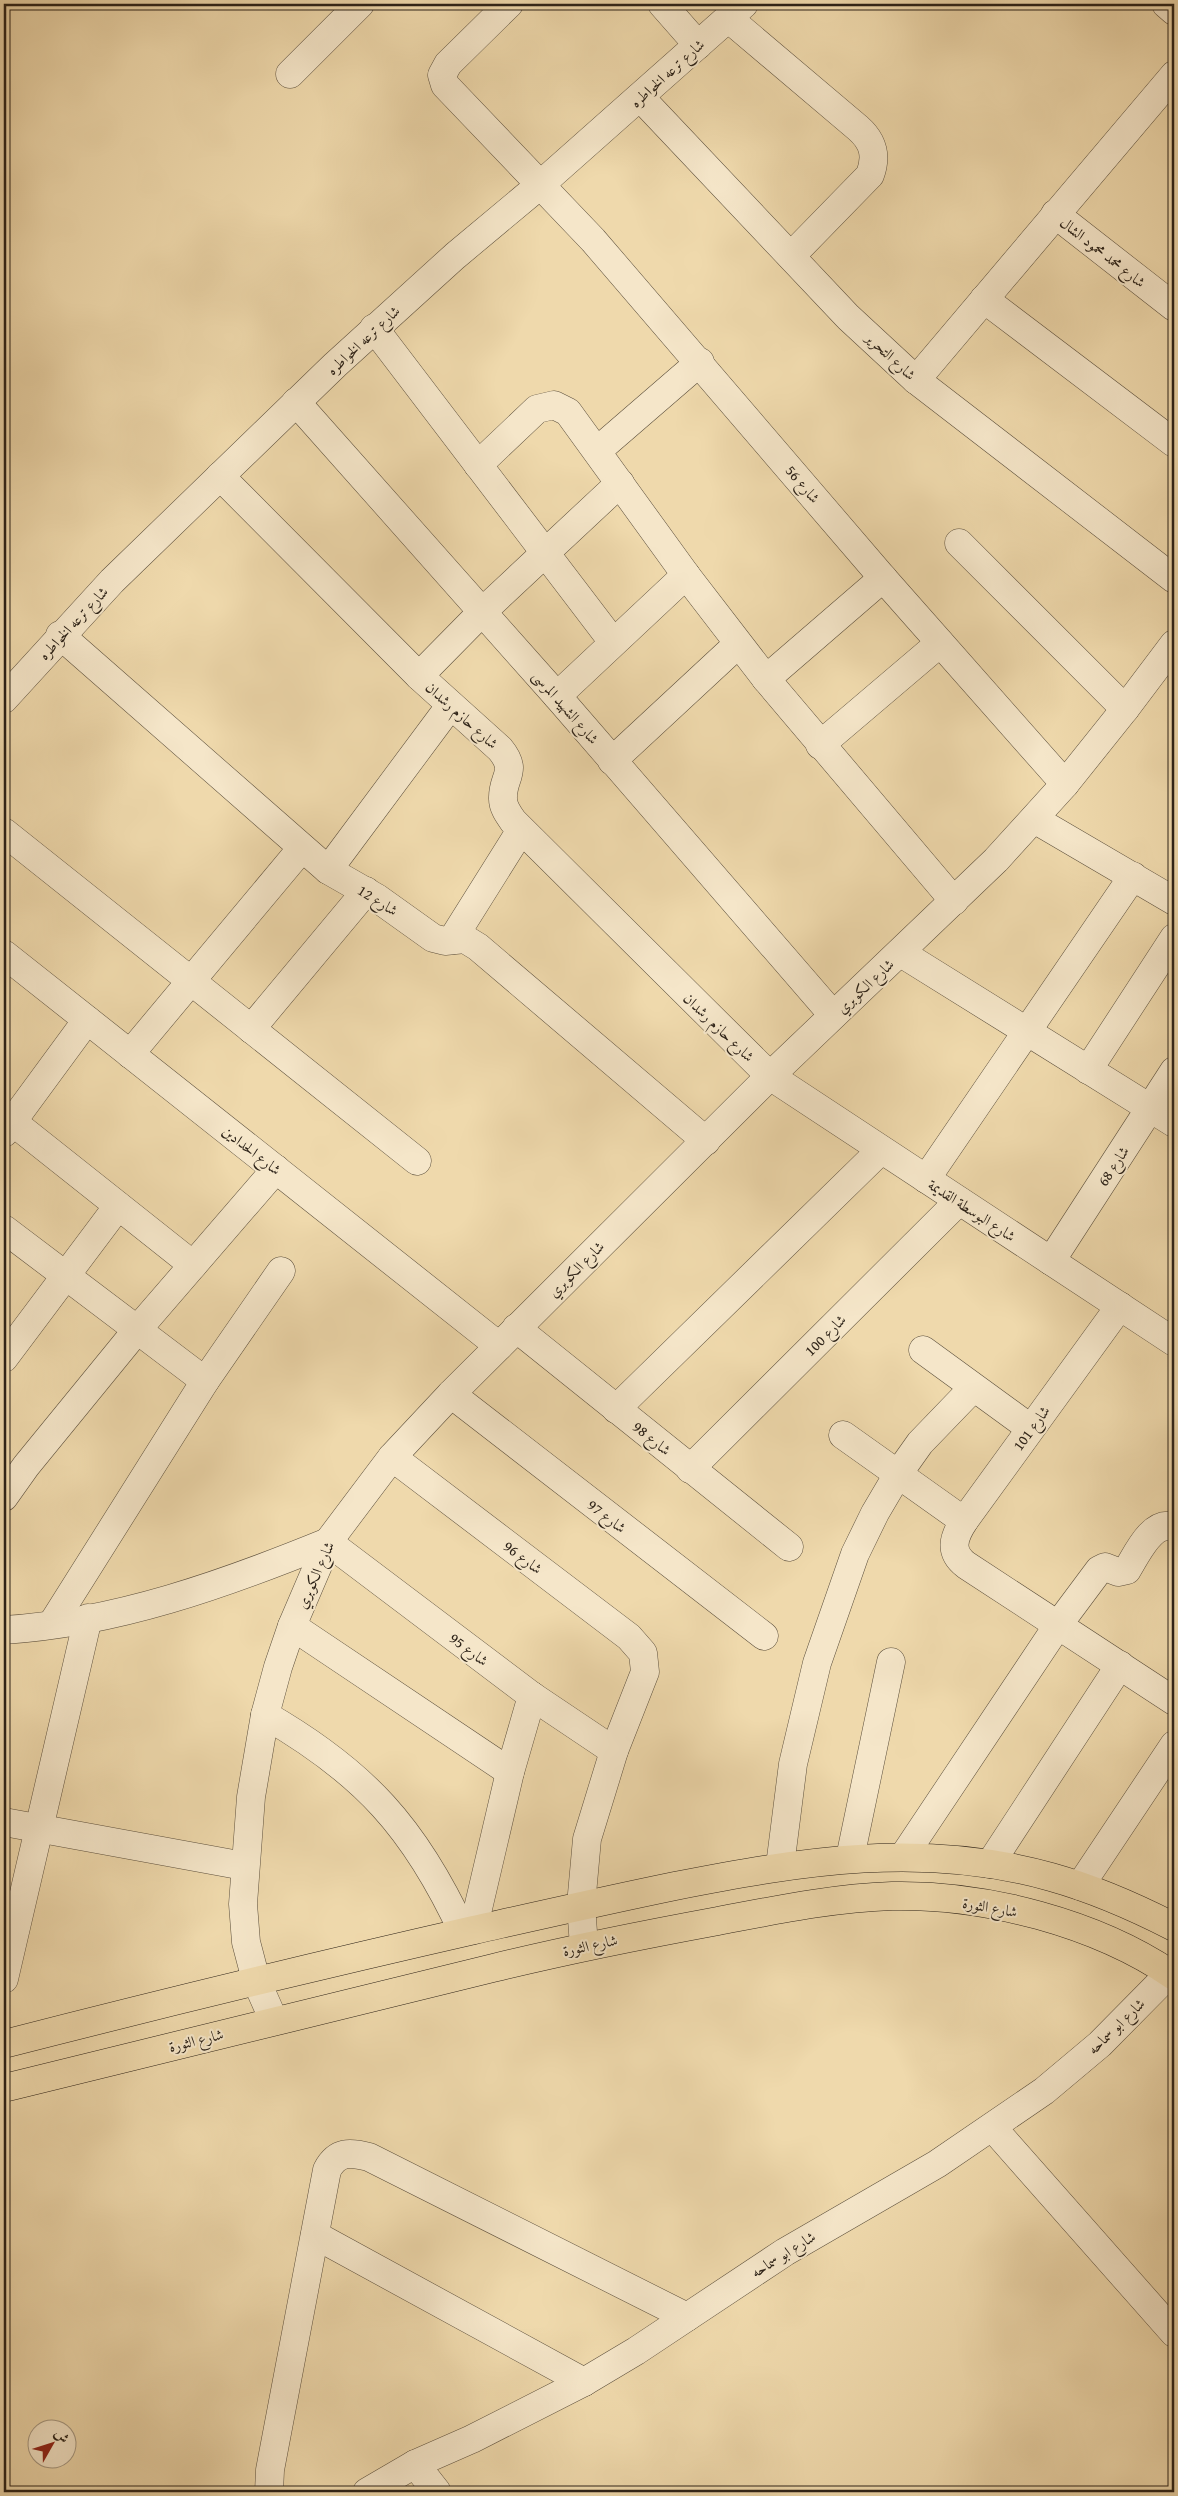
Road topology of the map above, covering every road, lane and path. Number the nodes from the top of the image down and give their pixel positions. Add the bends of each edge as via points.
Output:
1 (360, 4) edge
2 (509, 4) edge
3 (662, 4) edge
4 (1166, 4) edge
5 (736, 11) edge
6 (1174, 11) edge
7 (698, 45) junction
8 (290, 74) dead end
9 (1174, 75) edge
10 (640, 97) junction
11 (540, 184) junction
12 (1055, 214) junction
13 (791, 256) junction
14 (984, 299) junction
15 (1174, 307) edge
16 (374, 328) junction
17 (700, 362) junction
18 (916, 380) junction
19 (296, 402) junction
20 (1174, 442) edge
21 (597, 452) junction
22 (478, 465) junction
23 (220, 476) junction
24 (620, 483) junction
25 (959, 543) dead end
26 (545, 552) junction
27 (686, 575) junction
28 (883, 578) junction
29 (1174, 579) edge
30 (482, 612) junction
31 (60, 635) junction
32 (613, 642) junction
33 (940, 643) junction
34 (738, 644) junction
35 (1170, 658) edge
36 (419, 676) junction
37 (766, 679) junction
38 (557, 696) junction
39 (4, 699) edge
40 (450, 706) junction
41 (1125, 709) junction
42 (820, 745) junction
43 (612, 761) junction
44 (1065, 784) junction
45 (1034, 819) junction
46 (521, 830) junction
47 (4, 832) edge
48 (302, 848) junction
49 (328, 870) junction
50 (1133, 876) junction
51 (366, 891) junction
52 (1174, 900) edge
53 (954, 901) junction
54 (1174, 938) edge
55 (452, 940) junction
56 (901, 953) junction
57 (4, 954) edge
58 (191, 981) junction
59 (833, 1015) junction
60 (87, 1020) junction
61 (251, 1029) junction
62 (1027, 1032) junction
63 (130, 1054) junction
64 (1088, 1070) junction
65 (1174, 1070) edge
66 (770, 1076) junction
67 (1150, 1108) junction
68 (1174, 1123) edge
69 (7, 1124) edge
70 (706, 1140) junction
71 (881, 1150) junction
72 (418, 1161) dead end
73 (276, 1169) junction
74 (926, 1179) junction
75 (959, 1201) junction
76 (118, 1206) junction
77 (4, 1229) edge
78 (1051, 1261) junction
79 (193, 1265) junction
80 (281, 1271) dead end
81 (66, 1276) junction
82 (1120, 1306) junction
83 (12, 1330) edge
84 (137, 1330) junction
85 (508, 1337) junction
86 (1174, 1342) edge
87 (923, 1350) dead end
88 (4, 1358) edge
89 (205, 1382) junction
90 (973, 1388) junction
91 (451, 1394) junction
92 (616, 1409) junction
93 (1030, 1428) junction
94 (843, 1435) dead end
95 (392, 1457) junction
96 (690, 1469) junction
97 (898, 1474) junction
98 (4, 1497) edge
99 (964, 1521) junction
100 (1174, 1527) edge
101 (328, 1542) junction
102 (789, 1547) dead end
103 (88, 1618) junction
104 (52, 1624) junction
105 (1058, 1625) junction
106 (292, 1626) junction
107 (4, 1630) edge
108 (764, 1636) dead end
109 (891, 1662) dead end
110 (1120, 1666) junction
111 (532, 1696) junction
112 (1174, 1701) edge
113 (265, 1715) junction
114 (1174, 1745) edge
115 (614, 1751) junction
116 (510, 1772) junction
117 (4, 1822) edge
118 (39, 1828) junction
119 (902, 1857) junction
120 (850, 1858) junction
121 (791, 1864) junction
122 (990, 1864) junction
123 (244, 1866) junction
124 (1080, 1886) junction
125 (805, 1904) junction
126 (581, 1905) junction
127 (1174, 1928) edge
128 (468, 1931) junction
129 (584, 1946) junction
130 (1173, 1973) edge
131 (4, 1979) edge
132 (256, 1980) junction
133 (274, 2021) junction
134 (4, 2044) edge
135 (4, 2088) edge
136 (993, 2128) junction
137 (315, 2235) junction
138 (687, 2317) junction
139 (1174, 2333) edge
140 (584, 2382) junction
141 (415, 2464) junction
142 (269, 2492) edge
143 (367, 2492) edge
144 (437, 2492) edge

1 - 8 street
2 - 11 street, شارع 56 via 448,64 442,75 445,85
3 - 7 street
4 - 6 street
5 - 7 street, شارع ترعه الخواطره
5 - 13 street via 858,128 874,149 875,163 870,175
7 - 10 street, شارع ترعه الخواطره
9 - 12 street
10 - 11 street, شارع ترعه الخواطره
10 - 13 street, شارع التحرير
11 - 16 street, شارع ترعه الخواطره
11 - 17 street, شارع 56 via 594,240
12 - 14 street
12 - 15 street, شارع محمد محمود الشال
13 - 18 street, شارع التحرير via 848,317
14 - 18 street
14 - 20 street
16 - 19 street, شارع ترعه الخواطره
16 - 22 street
17 - 21 street
17 - 28 street, شارع 56
18 - 29 street, شارع التحرير
19 - 23 street, شارع ترعه الخواطره
19 - 30 street, شارع الشهيد المرسى
21 - 22 street via 568,412 545,406 537,409
21 - 24 street
22 - 26 street
23 - 31 street, شارع ترعه الخواطره
23 - 36 street, شارع حازم رشدان
24 - 26 street
24 - 27 street
25 - 41 street
26 - 30 street
26 - 32 street
27 - 32 street
27 - 34 street
28 - 33 street, شارع 56
28 - 37 street
30 - 36 street
30 - 38 street, شارع الشهيد المرسى
31 - 39 street, شارع ترعه الخواطره
31 - 48 street, شارع 12
32 - 38 street
33 - 42 street
33 - 44 street, شارع 56
34 - 37 street
34 - 43 street
35 - 41 street, شارع الكوبري
36 - 40 street, شارع حازم رشدان
37 - 42 street
38 - 43 street, شارع الشهيد المرسى
40 - 46 street, شارع حازم رشدان via 506,756 510,770 503,798 506,810
40 - 49 street
41 - 44 street, شارع الكوبري
42 - 53 street
43 - 59 street, شارع الشهيد المرسى
44 - 45 street, شارع الكوبري
45 - 50 street
45 - 53 street, شارع الكوبري
46 - 55 street
46 - 66 street, شارع حازم رشدان
47 - 58 street
48 - 49 street, شارع 12
48 - 58 street
49 - 51 street, شارع 12
50 - 52 street
50 - 62 street
51 - 55 street, شارع 12 via 433,938
51 - 61 street
53 - 56 street, شارع الكوبري
54 - 64 street
55 - 70 street, شارع 12 via 465,940 478,947
56 - 59 street, شارع الكوبري
56 - 62 street
57 - 60 street, شارع الحدادين
58 - 61 street
58 - 63 street
59 - 66 street, شارع الكوبري
60 - 63 street, شارع الحدادين
60 - 69 street
61 - 72 street
62 - 64 street
62 - 74 street
63 - 73 street, شارع الحدادين
64 - 67 street
65 - 67 street, شارع 68
66 - 70 street, شارع الكوبري
66 - 71 street, شارع البوسطة القديمة
67 - 68 street
67 - 78 street, شارع 68
69 - 76 street
70 - 85 street, شارع الكوبري
71 - 74 street, شارع البوسطة القديمة
71 - 92 street
73 - 79 street
73 - 85 street, شارع الحدادين
74 - 75 street, شارع البوسطة القديمة
75 - 78 street, شارع البوسطة القديمة
75 - 96 street, شارع 100
76 - 79 street
76 - 81 street
77 - 81 street
78 - 82 street, شارع البوسطة القديمة
79 - 84 street
80 - 89 street
81 - 83 street
81 - 84 street
82 - 86 street, شارع البوسطة القديمة
82 - 93 street, شارع 101
83 - 88 street
84 - 89 street
84 - 98 street
85 - 91 street, شارع الكوبري
85 - 92 street, شارع 98
87 - 90 street
89 - 104 street
90 - 93 street
90 - 97 street via 920,1443
91 - 95 street, شارع الكوبري
91 - 108 street, شارع 97
92 - 96 street, شارع 98
93 - 99 street, شارع 101
94 - 97 street
95 - 101 street, شارع الكوبري
95 - 115 street, شارع 96 via 643,1652 642,1683
96 - 102 street, شارع 98
97 - 99 street
97 - 121 street via 855,1554 817,1663 793,1764
99 - 105 street, شارع 101 via 954,1538 955,1554 966,1565
100 - 105 street via 1155,1529 1127,1570 1118,1572 1104,1567 1099,1570
101 - 103 street via 245,1575 179,1596
101 - 106 street, شارع الكوبري
101 - 111 street, شارع 95
103 - 104 street
103 - 118 street
104 - 107 street
105 - 110 street
105 - 119 street
106 - 113 street, شارع الكوبري
106 - 116 street
109 - 120 street
110 - 112 street
110 - 122 street
111 - 115 street, شارع 95
111 - 116 street
113 - 123 street, شارع الكوبري via 251,1797
113 - 128 street via 315,1745 348,1770 384,1805 415,1844
114 - 124 street
115 - 126 street via 587,1839
116 - 128 street
117 - 118 street
118 - 123 street
118 - 131 street
119 - 120 main road
119 - 122 main road
120 - 121 main road
121 - 125 main road
121 - 126 main road
122 - 124 main road
123 - 132 street, شارع الكوبري via 246,1942
124 - 127 main road
125 - 129 main road, شارع الثورة
125 - 130 main road, شارع الثورة via 892,1896 934,1898 1014,1910 1096,1935
126 - 128 main road
126 - 129 street
128 - 132 main road
129 - 133 main road, شارع الثورة
130 - 136 street, شارع ابو سماحه via 1100,2044
132 - 133 street, شارع الكوبري
132 - 134 main road
133 - 135 main road, شارع الثورة
136 - 138 street, شارع ابو سماحه via 786,2252
136 - 139 street
137 - 138 street via 327,2170 336,2157 352,2152 369,2157
137 - 140 street
137 - 142 street via 270,2470
138 - 140 street, شارع ابو سماحه
140 - 141 street, شارع ابو سماحه
141 - 143 street, شارع ابو سماحه
141 - 144 street

